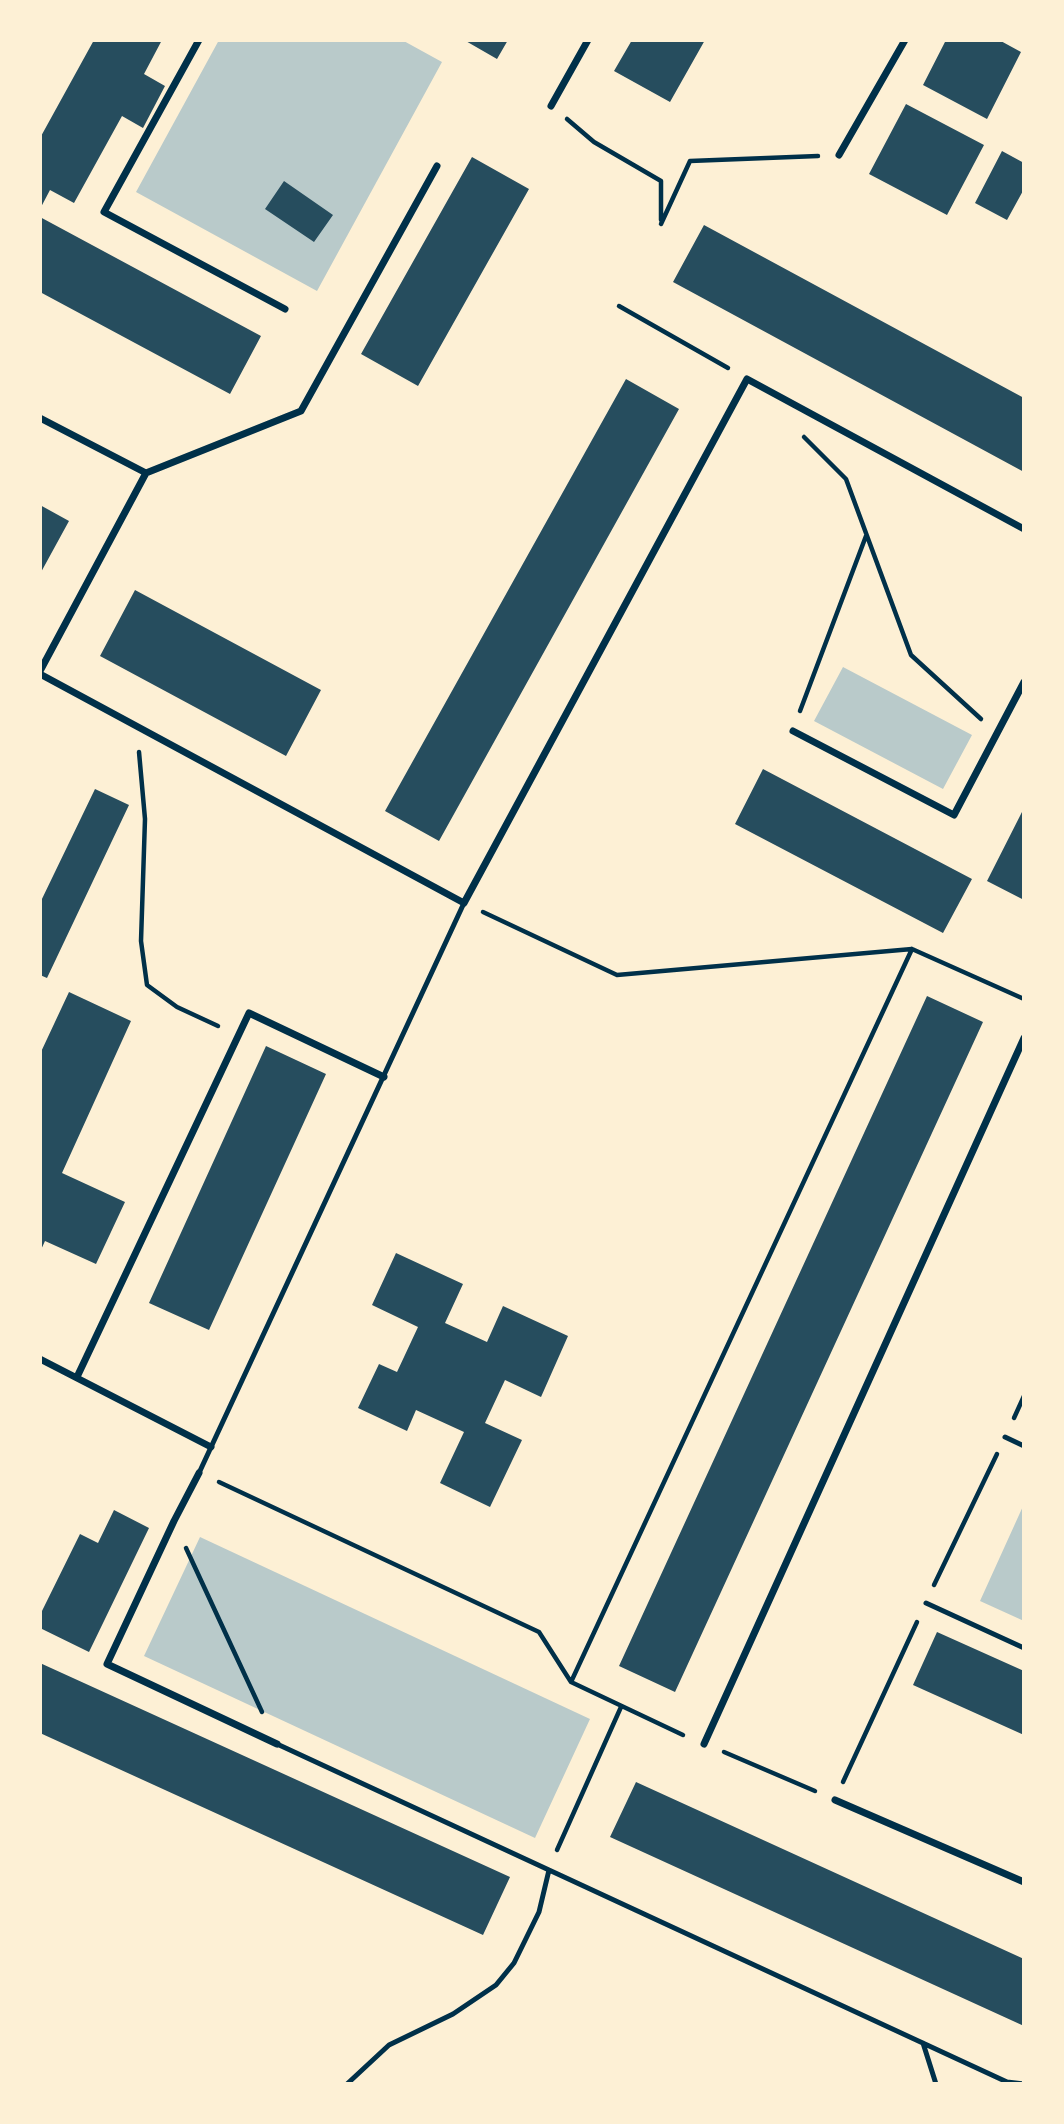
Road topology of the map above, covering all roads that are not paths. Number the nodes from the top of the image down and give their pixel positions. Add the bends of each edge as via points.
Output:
1 (199, 40) edge
2 (588, 40) edge
3 (905, 40) edge
4 (551, 106) road end
5 (839, 155) road end
6 (437, 166) dead end
7 (285, 309) dead end
8 (40, 418) edge
9 (146, 474) junction
10 (1024, 529) edge
11 (40, 672) edge
12 (1024, 682) edge
13 (793, 731) road end
14 (464, 903) junction
15 (1024, 1038) edge
16 (384, 1077) junction
17 (40, 1359) edge
18 (77, 1377) junction
19 (1005, 1437) dead end
20 (1024, 1446) edge
21 (211, 1447) junction
22 (199, 1473) joint
23 (926, 1603) dead end
24 (1024, 1648) edge
25 (277, 1744) joint
26 (704, 1744) road end
27 (835, 1800) road end
28 (549, 1870) junction
29 (1024, 1882) edge
30 (923, 2043) junction
31 (347, 2084) edge
32 (936, 2084) edge
33 (1024, 2084) edge

1 - 7 street via 104,212
2 - 4 street
3 - 5 street
6 - 9 street via 301,411
8 - 9 street
9 - 11 street
10 - 14 street via 747,379
11 - 14 street
12 - 13 street via 954,815
14 - 16 lane
15 - 26 street
16 - 18 street via 249,1013
16 - 21 lane
17 - 18 street
18 - 21 street
19 - 20 lane
21 - 22 lane
22 - 25 street via 107,1664
23 - 24 lane
25 - 28 lane
27 - 29 street
28 - 30 lane
28 - 31 lane via 539,1912 514,1963 496,1985 453,2014 389,2045
30 - 32 lane
30 - 33 lane via 1007,2082

